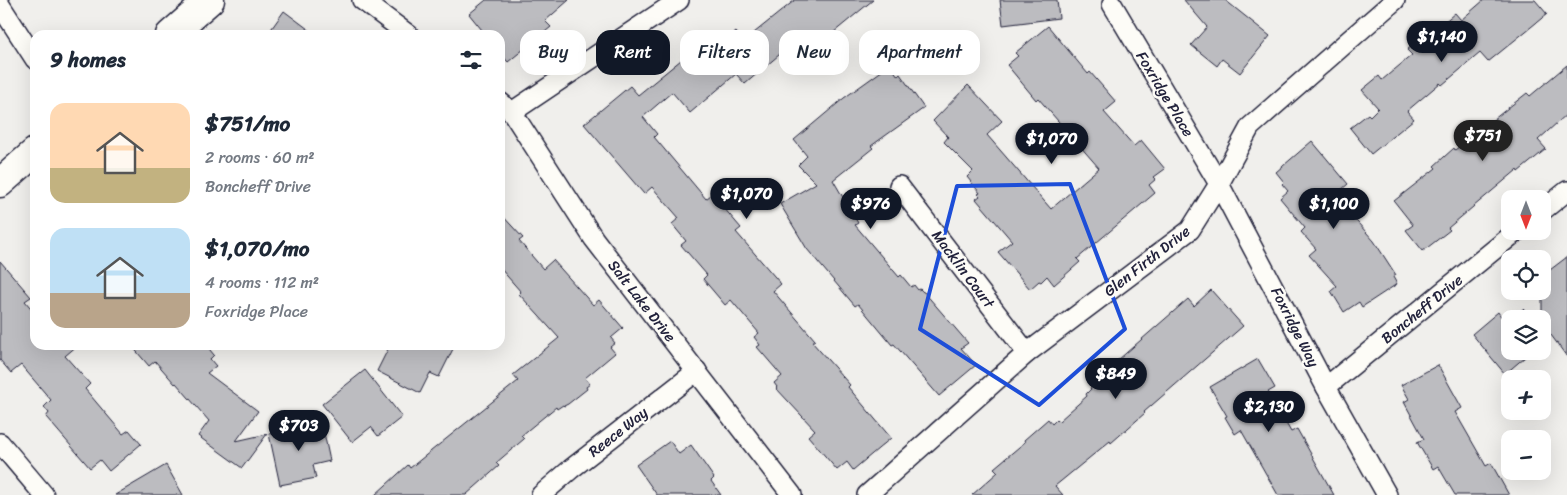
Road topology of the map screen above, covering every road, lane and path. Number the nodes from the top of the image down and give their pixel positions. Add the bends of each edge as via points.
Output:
1 (210, 0) edge
2 (362, 0) edge
3 (679, 0) edge
4 (1395, 0) edge
5 (1112, 4) dead end
6 (0, 5) edge
7 (176, 30) edge
8 (402, 30) edge
9 (30, 51) edge
10 (506, 107) edge
11 (30, 156) edge
12 (0, 182) edge
13 (1219, 184) junction
14 (899, 186) dead end
15 (1567, 190) edge
16 (1551, 203) edge
17 (1506, 240) edge
18 (1028, 353) junction
19 (697, 371) junction
20 (1326, 388) junction
21 (0, 443) edge
22 (44, 495) edge
23 (541, 495) edge
24 (792, 495) edge
25 (867, 495) edge
26 (1387, 495) edge

1 - 7 main road
2 - 8 street
3 - 10 street
4 - 13 street, Glen Firth Drive via 1250,127
5 - 13 street, Foxridge Place
6 - 9 street
10 - 19 street, Salt Lake Drive via 594,239
11 - 12 main road
13 - 18 street, Glen Firth Drive via 1190,230
13 - 20 street, Foxridge Way
14 - 18 street, Macklin Court
15 - 16 street
17 - 20 street, Boncheff Drive
18 - 25 street, Glen Firth Drive
19 - 23 street, Reece Way
19 - 24 street, Salt Lake Drive
20 - 26 street, Foxridge Way
21 - 22 street

